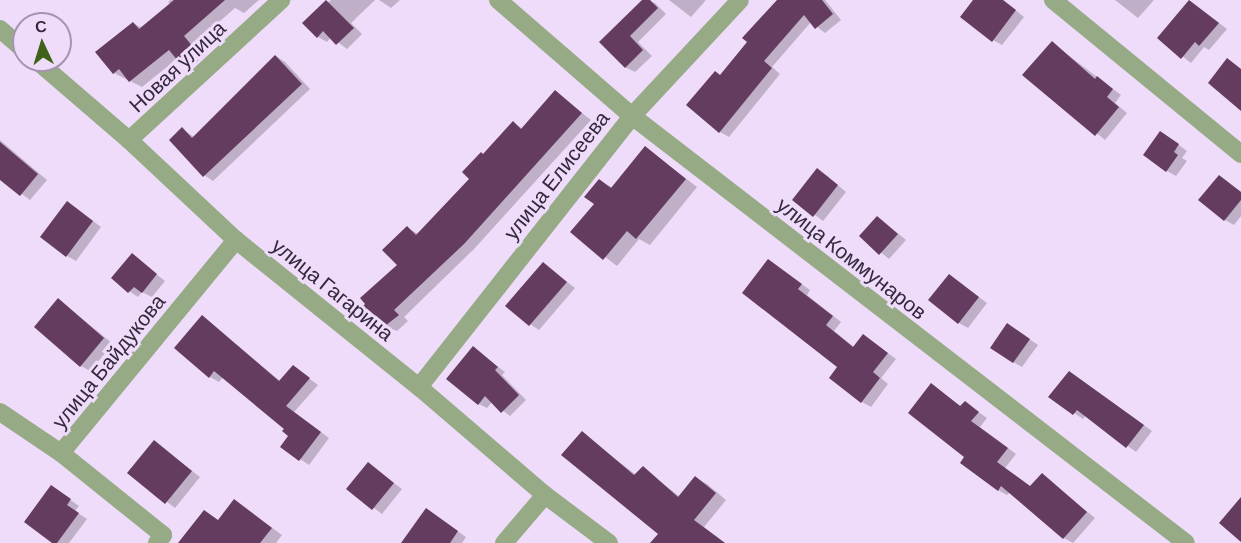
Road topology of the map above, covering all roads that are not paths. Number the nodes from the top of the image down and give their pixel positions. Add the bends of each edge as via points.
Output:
1 (281, 0) edge
2 (498, 0) edge
3 (740, 0) edge
4 (1053, 0) edge
5 (0, 29) edge
6 (12, 40) edge
7 (50, 72) edge
8 (632, 116) junction
9 (129, 140) junction
10 (1241, 154) edge
11 (236, 240) junction
12 (419, 387) junction
13 (0, 412) edge
14 (62, 453) junction
15 (545, 495) junction
16 (157, 543) edge
17 (504, 543) edge
18 (609, 543) edge
19 (1186, 543) edge

1 - 9 street, Новая улица
2 - 8 street, улица Коммунаров
3 - 8 street, улица Елисеева
4 - 10 street
5 - 6 street
7 - 9 street, улица Гагарина
8 - 12 street, улица Елисеева
8 - 19 street, улица Коммунаров
9 - 11 street, улица Гагарина
11 - 12 street, улица Гагарина
11 - 14 street, улица Байдукова
12 - 15 street, улица Гагарина
13 - 14 street, улица Байдукова
14 - 16 street via 163,536
15 - 17 street
15 - 18 street, улица Гагарина

